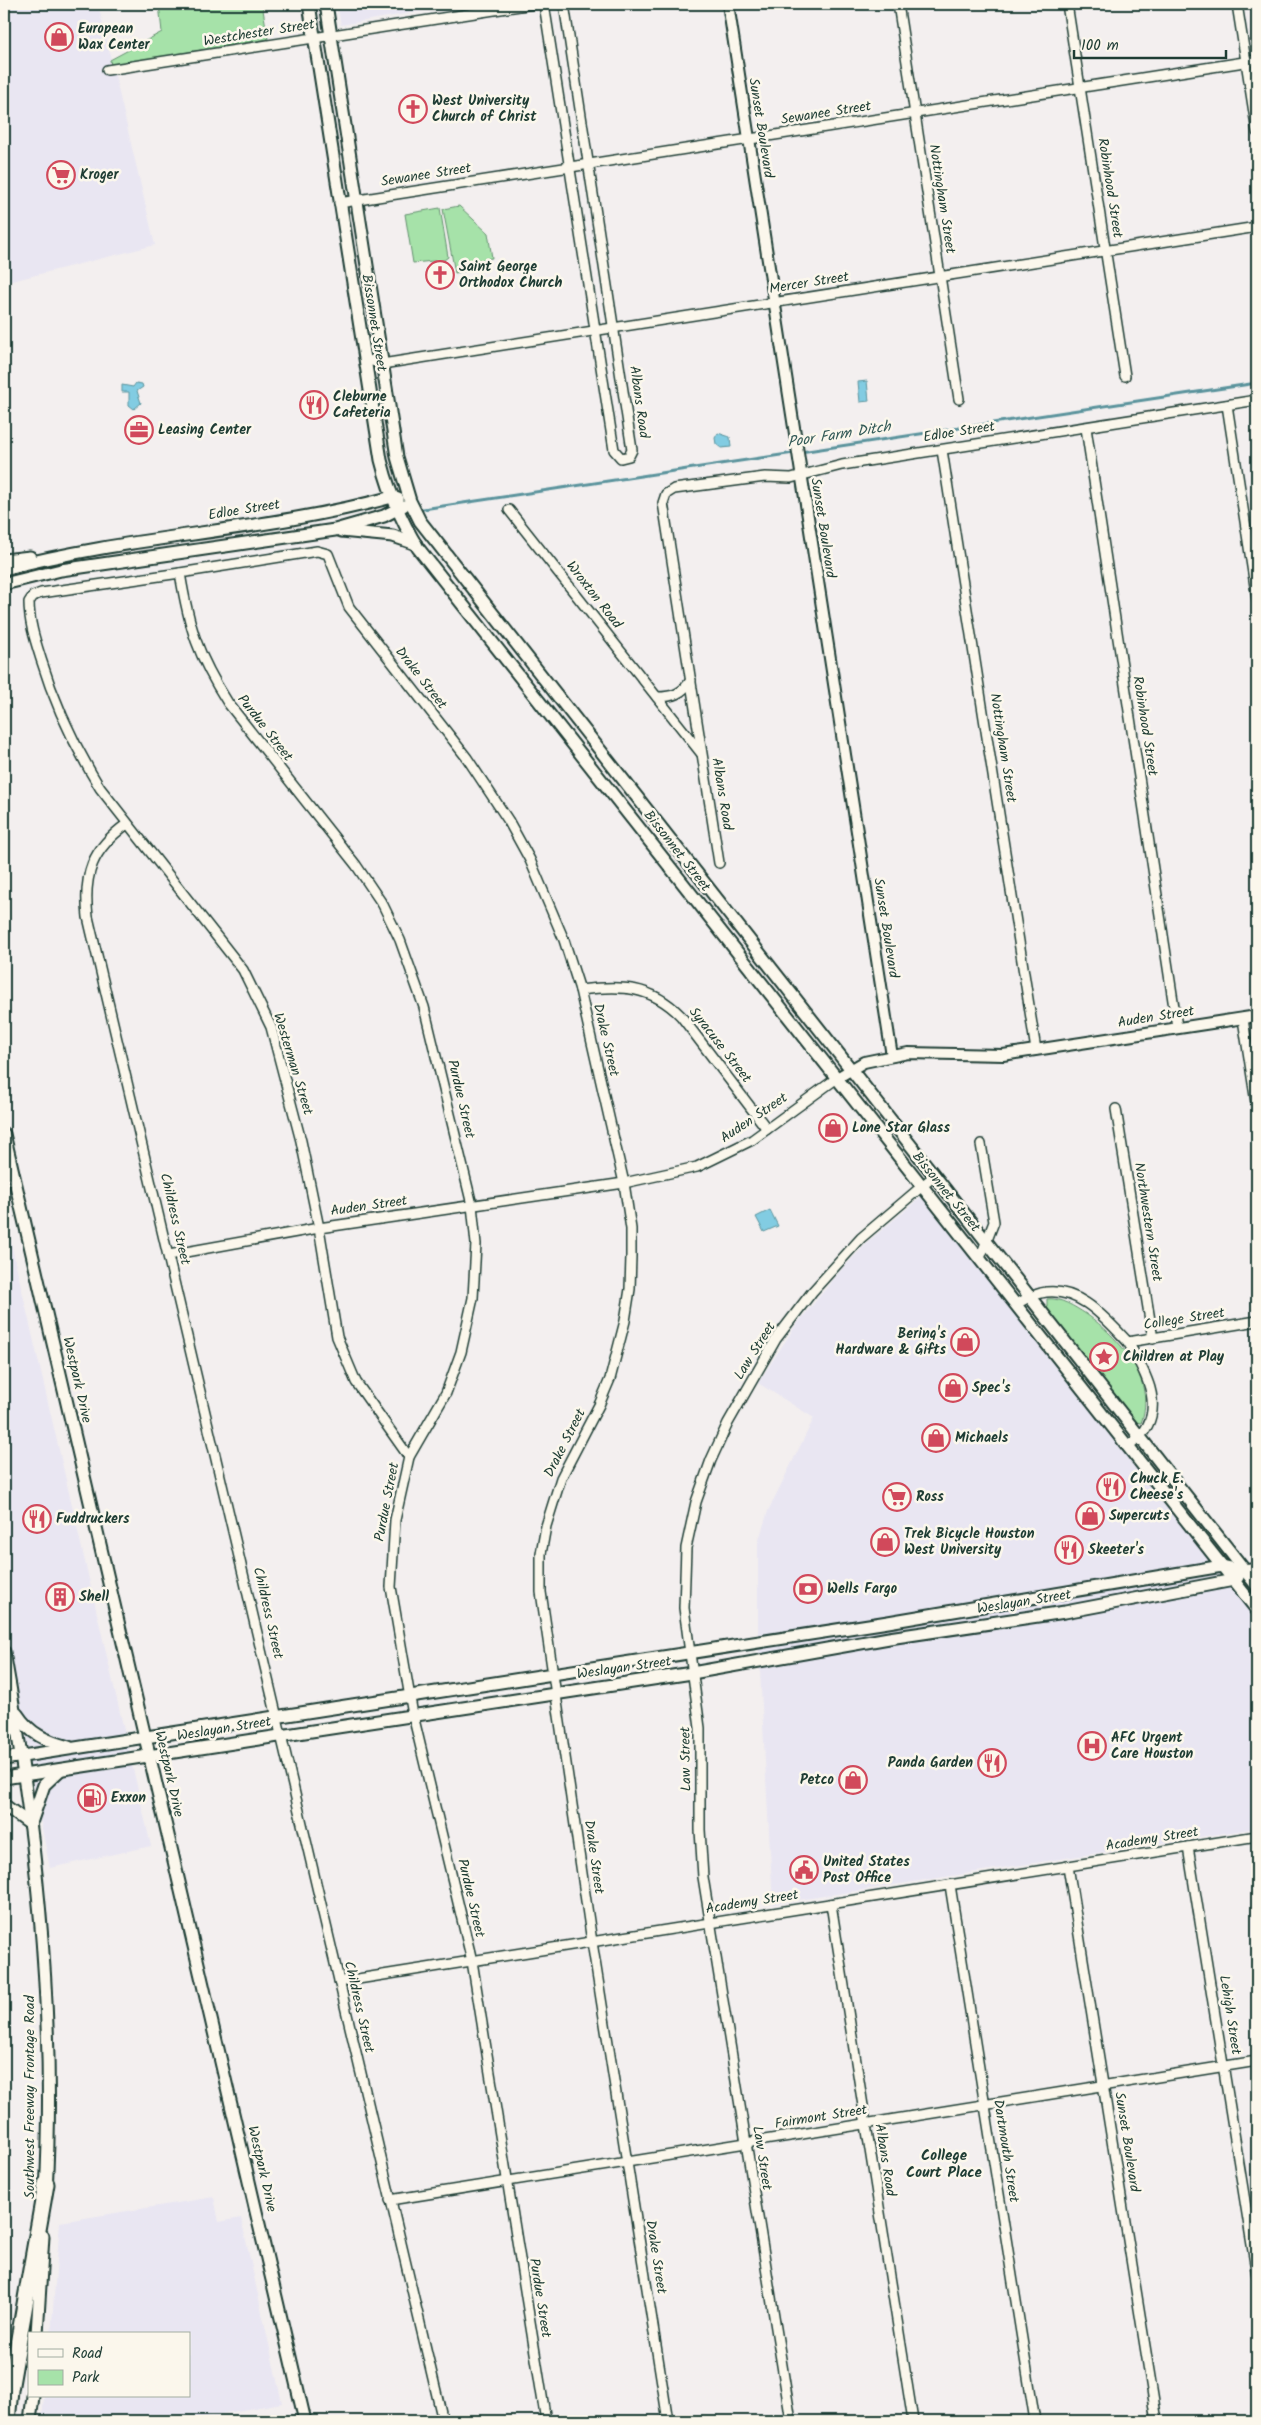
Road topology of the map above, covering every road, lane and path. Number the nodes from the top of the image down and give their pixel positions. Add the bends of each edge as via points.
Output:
1 (309, 4) edge
2 (326, 4) edge
3 (533, 4) edge
4 (544, 4) edge
5 (564, 4) edge
6 (728, 4) edge
7 (898, 4) edge
8 (1068, 4) edge
9 (1237, 4) edge
10 (331, 35) junction
11 (315, 38) junction
12 (1257, 60) edge
13 (1246, 62) junction
14 (107, 70) dead end
15 (1080, 87) junction
16 (915, 113) junction
17 (1257, 132) edge
18 (749, 139) junction
19 (589, 164) junction
20 (571, 167) junction
21 (356, 200) junction
22 (339, 203) junction
23 (1257, 227) edge
24 (1106, 251) junction
25 (940, 277) junction
26 (774, 302) junction
27 (614, 327) junction
28 (596, 330) junction
29 (365, 360) junction
30 (382, 364) junction
31 (1125, 376) dead end
32 (959, 399) dead end
33 (1257, 400) edge
34 (1227, 405) junction
35 (1086, 428) junction
36 (942, 450) junction
37 (801, 476) junction
38 (666, 494) joint
39 (392, 497) junction
40 (410, 501) junction
41 (509, 510) dead end
42 (397, 511) junction
43 (335, 530) junction
44 (169, 537) junction
45 (416, 544) junction
46 (62, 554) junction
47 (172, 554) junction
48 (4, 560) edge
49 (4, 569) edge
50 (180, 573) junction
51 (4, 584) edge
52 (1257, 599) edge
53 (690, 680) junction
54 (546, 684) junction
55 (534, 694) junction
56 (657, 697) junction
57 (702, 754) junction
58 (127, 824) junction
59 (719, 863) dead end
60 (705, 885) junction
61 (693, 895) junction
62 (580, 990) junction
63 (1257, 1016) edge
64 (1243, 1019) junction
65 (1177, 1028) junction
66 (1036, 1050) junction
67 (892, 1056) junction
68 (851, 1070) junction
69 (836, 1078) junction
70 (1116, 1109) dead end
71 (1257, 1109) edge
72 (767, 1129) junction
73 (4, 1134) edge
74 (981, 1144) dead end
75 (934, 1176) junction
76 (624, 1183) junction
77 (922, 1186) junction
78 (472, 1205) junction
79 (319, 1228) junction
80 (987, 1242) junction
81 (169, 1255) junction
82 (980, 1258) junction
83 (1030, 1297) junction
84 (1016, 1304) junction
85 (1257, 1321) edge
86 (1153, 1339) junction
87 (1128, 1342) junction
88 (1140, 1436) junction
89 (1128, 1446) junction
90 (410, 1457) junction
91 (1222, 1566) junction
92 (1257, 1569) edge
93 (1245, 1571) junction
94 (1234, 1580) junction
95 (1257, 1586) edge
96 (1062, 1593) junction
97 (1257, 1610) edge
98 (1064, 1612) junction
99 (888, 1622) junction
100 (889, 1638) junction
101 (689, 1651) junction
102 (4, 1652) edge
103 (692, 1673) junction
104 (553, 1674) junction
105 (556, 1693) junction
106 (410, 1697) junction
107 (14, 1708) junction
108 (413, 1715) junction
109 (278, 1718) junction
110 (4, 1728) edge
111 (282, 1735) junction
112 (145, 1737) junction
113 (73, 1748) junction
114 (149, 1755) junction
115 (22, 1756) junction
116 (4, 1760) edge
117 (61, 1769) junction
118 (24, 1775) junction
119 (4, 1778) edge
120 (4, 1805) edge
121 (30, 1824) junction
122 (1257, 1836) edge
123 (1188, 1847) junction
124 (1068, 1866) junction
125 (950, 1885) junction
126 (831, 1904) junction
127 (711, 1923) junction
128 (592, 1942) junction
129 (472, 1961) junction
130 (339, 1982) junction
131 (1257, 2061) edge
132 (1224, 2066) junction
133 (1104, 2085) junction
134 (984, 2104) junction
135 (866, 2124) junction
136 (746, 2143) junction
137 (627, 2162) junction
138 (507, 2181) junction
139 (46, 2184) junction
140 (390, 2200) junction
141 (1257, 2276) edge
142 (37, 2332) edge
143 (33, 2398) edge
144 (7, 2421) edge
145 (30, 2421) edge
146 (305, 2421) edge
147 (444, 2421) edge
148 (546, 2421) edge
149 (668, 2421) edge
150 (791, 2421) edge
151 (913, 2421) edge
152 (1035, 2421) edge
153 (1158, 2421) edge

1 - 11 main road, Bissonnet Street
2 - 10 main road, Bissonnet Street
3 - 10 street, Westchester Street
4 - 20 street, Albans Road
5 - 19 street, Albans Road
6 - 18 street, Sunset Boulevard
7 - 16 street, Nottingham Street
8 - 15 street, Robinhood Street
9 - 13 street
10 - 11 street, Westchester Street
10 - 21 main road, Bissonnet Street
11 - 14 street, Westchester Street
11 - 22 main road, Bissonnet Street
12 - 13 street, Sewanee Street
13 - 15 street, Sewanee Street
13 - 17 street
15 - 16 street, Sewanee Street
15 - 24 street, Robinhood Street
16 - 18 street, Sewanee Street
16 - 25 street, Nottingham Street
18 - 19 street, Sewanee Street
18 - 26 street, Sunset Boulevard
19 - 20 street, Sewanee Street
19 - 27 street, Albans Road
20 - 21 street, Sewanee Street
20 - 28 street, Albans Road
21 - 22 street, Sewanee Street
21 - 30 main road, Bissonnet Street
22 - 29 main road, Bissonnet Street
23 - 24 street, Mercer Street
24 - 25 street, Mercer Street
24 - 31 street, Robinhood Street
25 - 26 street, Mercer Street
25 - 32 street, Nottingham Street
26 - 27 street, Mercer Street
26 - 37 street, Sunset Boulevard
27 - 28 street, Mercer Street
27 - 28 street, Albans Road via 632,450 630,456 621,458 614,450
28 - 30 street, Mercer Street
29 - 30 street, Mercer Street
29 - 39 main road, Bissonnet Street via 381,460
30 - 40 main road, Bissonnet Street via 397,457
33 - 34 street, Edloe Street
34 - 35 street, Edloe Street
34 - 52 street
35 - 36 street, Edloe Street
35 - 65 street, Robinhood Street
36 - 37 street, Edloe Street via 842,465
36 - 66 street, Nottingham Street
37 - 38 street, Edloe Street via 765,477 674,489
37 - 67 street, Sunset Boulevard
38 - 53 street, Albans Road via 664,509
39 - 40 main road, Edloe Street
39 - 42 main road, Bissonnet Street
39 - 44 main road, Edloe Street via 319,513
40 - 42 main road
40 - 54 main road, Bissonnet Street via 432,539
41 - 56 street, Wroxton Road
42 - 43 main road
42 - 45 main road, Bissonnet Street
43 - 45 main road via 393,536
43 - 47 main road
44 - 46 main road, Edloe Street
44 - 47 main road
45 - 55 main road, Bissonnet Street
46 - 48 main road
46 - 49 main road, Edloe Street
47 - 51 main road via 61,570
50 - 58 street, Westerman Street via 41,593 29,602 32,632 63,721 100,788
50 - 62 street, Drake Street via 323,551 331,557 342,595 349,607 467,758 508,820 549,900
50 - 78 street, Purdue Street via 194,639 212,678 228,703 356,865 383,905 400,940 424,1007
53 - 56 street via 680,693
53 - 57 street, Albans Road
54 - 55 main road
54 - 60 main road, Bissonnet Street
55 - 61 main road, Bissonnet Street
56 - 57 street, Wroxton Road
57 - 59 street, Albans Road
58 - 79 street, Westerman Street via 243,970 271,1027 301,1141
58 - 81 street, Childress Street via 109,836 95,858 87,884 86,906
60 - 61 main road
60 - 68 main road, Bissonnet Street
61 - 69 main road, Bissonnet Street
62 - 72 street, Syracuse Street via 613,986 630,988 670,1004
62 - 76 street, Drake Street
63 - 64 street, Auden Street
64 - 65 street, Auden Street
64 - 71 street
65 - 66 street, Auden Street
66 - 67 street, Auden Street via 1003,1055 908,1053
67 - 68 street, Auden Street via 864,1062
68 - 69 street, Auden Street
68 - 75 main road, Bissonnet Street
69 - 72 street, Auden Street
69 - 77 main road, Bissonnet Street
70 - 86 street, Northwestern Street
72 - 76 street, Auden Street via 734,1150 697,1167
73 - 112 main road, Westpark Drive
74 - 80 street via 994,1222
75 - 77 street, Law Street
75 - 80 main road, Bissonnet Street
76 - 78 street, Auden Street
76 - 104 street, Drake Street via 631,1229 630,1289 618,1354 600,1405 561,1478 541,1554 541,1592
77 - 82 main road, Bissonnet Street
77 - 101 street, Law Street via 861,1238 812,1292 776,1339 728,1423 696,1502 686,1548 684,1608
78 - 79 street, Auden Street
78 - 90 street, Purdue Street via 476,1244 473,1298 461,1352 446,1393
79 - 81 street, Auden Street
79 - 90 street, Westerman Street via 337,1338 356,1382
80 - 82 street
80 - 83 main road, Bissonnet Street
81 - 109 street, Childress Street
82 - 84 main road, Bissonnet Street
83 - 84 street, College Street
83 - 87 street, College Street via 1052,1291 1079,1298 1099,1312
83 - 88 main road, Bissonnet Street
84 - 89 main road, Bissonnet Street
85 - 86 street, College Street
86 - 87 street, College Street
87 - 88 street via 1146,1374 1152,1398 1151,1418
88 - 89 street
88 - 93 main road, Bissonnet Street
89 - 91 main road, Bissonnet Street
90 - 106 street, Purdue Street via 395,1520 390,1587
91 - 93 main road, Weslayan Street
91 - 94 main road, Bissonnet Street
91 - 96 main road, Weslayan Street
92 - 93 main road, Weslayan Street
93 - 94 main road, Weslayan Street
93 - 95 main road, Bissonnet Street
94 - 97 main road, Bissonnet Street
94 - 98 main road, Weslayan Street
96 - 98 main road
96 - 99 main road, Weslayan Street
98 - 100 main road, Weslayan Street
99 - 100 main road
99 - 101 main road, Weslayan Street
100 - 103 main road, Weslayan Street
101 - 103 street, Law Street
101 - 104 main road, Weslayan Street
102 - 107 main road, Southwest Freeway Frontage Road
103 - 105 main road, Weslayan Street
103 - 127 street, Law Street via 700,1728 700,1830
104 - 105 street, Drake Street
104 - 106 main road, Weslayan Street
105 - 108 main road, Weslayan Street
105 - 128 street, Drake Street
106 - 108 street, Purdue Street
106 - 109 main road, Weslayan Street
107 - 110 main road via 8,1726
107 - 113 main road via 25,1726 37,1736
107 - 115 main road, Southwest Freeway Frontage Road
108 - 111 main road, Weslayan Street
108 - 129 street, Purdue Street
109 - 111 street, Childress Street
109 - 112 main road, Weslayan Street
111 - 114 main road, Weslayan Street
111 - 130 street, Childress Street
112 - 113 main road, Weslayan Street
112 - 114 main road, Westpark Drive
113 - 115 main road, Weslayan Street
114 - 117 main road, Weslayan Street
114 - 146 main road, Westpark Drive
115 - 116 main road, Weslayan Street
115 - 118 main road, Southwest Freeway Frontage Road
117 - 118 main road, Weslayan Street
117 - 121 main road via 44,1785
118 - 119 main road, Weslayan Street
118 - 121 main road, Southwest Freeway Frontage Road
120 - 121 main road
121 - 139 main road, Southwest Freeway Frontage Road via 47,2026
122 - 123 street, Academy Street
123 - 124 street, Academy Street
123 - 132 street, Lehigh Street
124 - 125 street, Academy Street
124 - 133 street, Sunset Boulevard
125 - 126 street, Academy Street
125 - 134 street, Dartmouth Street
126 - 127 street, Academy Street
126 - 135 street, Albans Road
127 - 128 street, Academy Street
127 - 136 street, Law Street
128 - 129 street, Academy Street
128 - 137 street, Drake Street
129 - 130 street, Academy Street
129 - 138 street, Purdue Street
130 - 140 street, Childress Street
131 - 132 street, Fairmont Street
132 - 133 street, Fairmont Street
132 - 141 street, Lehigh Street
133 - 134 street, Fairmont Street
133 - 153 street, Sunset Boulevard
134 - 135 street, Fairmont Street
134 - 152 street, Dartmouth Street
135 - 136 street, Fairmont Street
135 - 151 street, Albans Road
136 - 137 street, Fairmont Street
136 - 150 street, Law Street
137 - 138 street, Fairmont Street
137 - 149 street, Drake Street
138 - 140 street, Fairmont Street
138 - 148 street, Purdue Street
139 - 142 main road, Southwest Freeway Frontage Road
139 - 144 highway
140 - 147 street, Childress Street
143 - 145 main road

